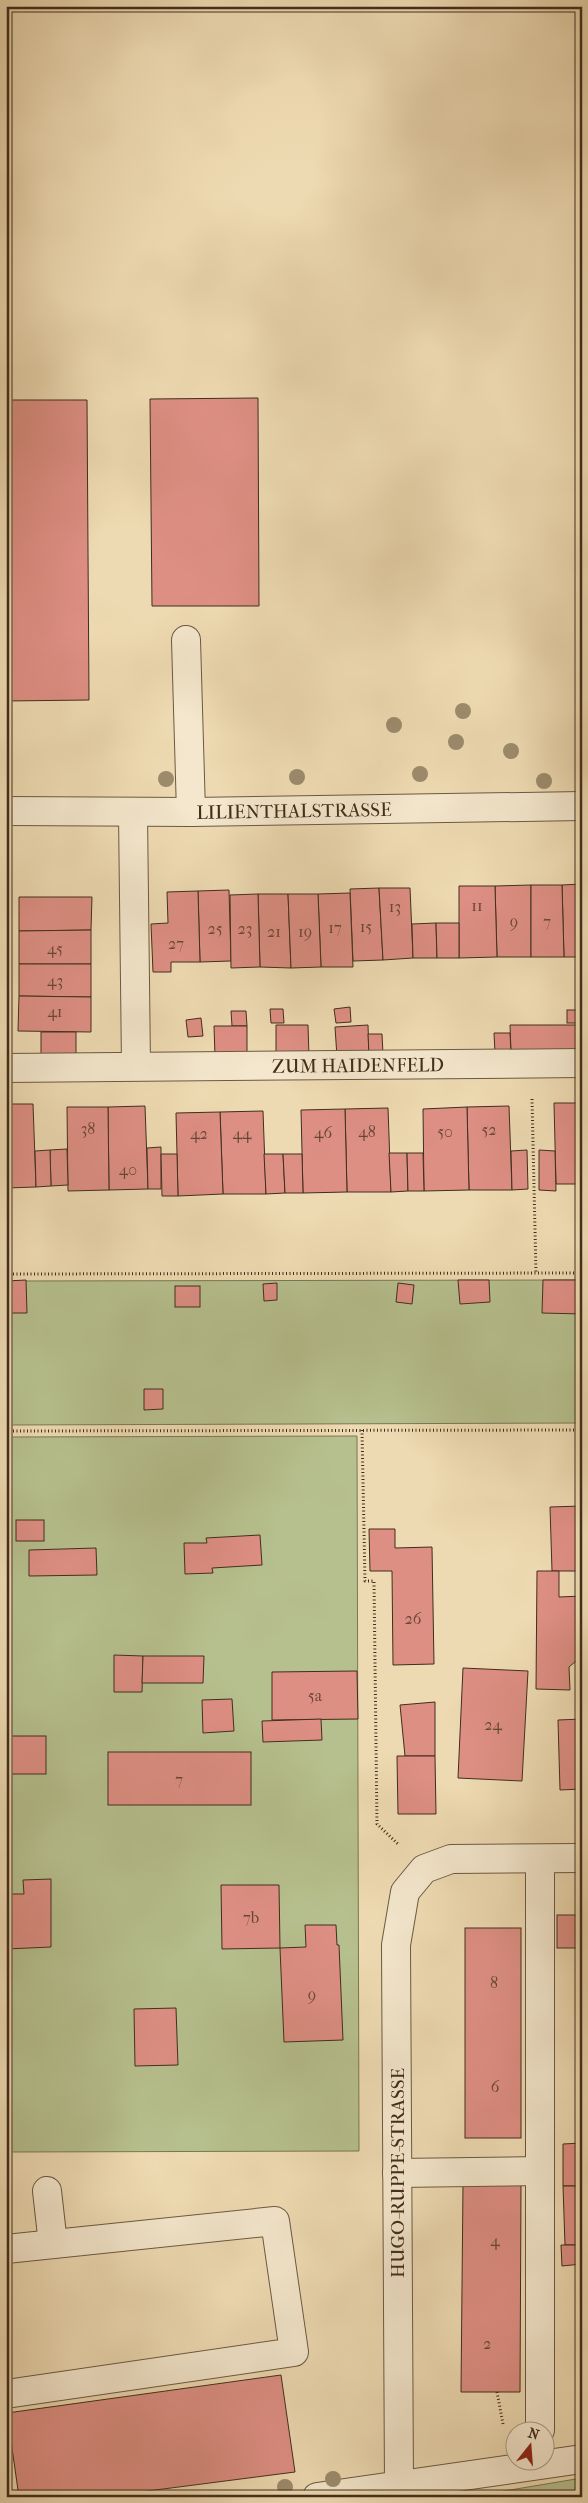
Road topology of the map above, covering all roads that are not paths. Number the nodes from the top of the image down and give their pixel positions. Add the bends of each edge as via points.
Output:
1 (186, 640) dead end
2 (582, 806) edge
3 (6, 811) edge
4 (133, 812) junction
5 (191, 812) junction
6 (582, 1063) edge
7 (136, 1066) junction
8 (6, 1068) edge
9 (582, 1858) edge
10 (540, 1859) junction
11 (540, 2171) junction
12 (397, 2173) junction
13 (47, 2191) dead end
14 (53, 2244) junction
15 (6, 2249) edge
16 (6, 2394) edge
17 (540, 2420) edge
18 (582, 2459) edge
19 (556, 2461) edge
20 (506, 2468) edge
21 (399, 2485) junction
22 (317, 2497) edge

1 - 5 street
2 - 5 street, LILIENTHALSTRASSE
3 - 4 street, LILIENTHALSTRASSE
4 - 5 street, LILIENTHALSTRASSE
4 - 7 street
6 - 7 street, ZUM HAIDENFELD
7 - 8 street, ZUM HAIDENFELD
9 - 10 street
10 - 11 street
10 - 12 street, HUGO-RUPPE-STRASSE via 451,1859 424,1869 405,1892 396,1945
11 - 12 street
11 - 17 street
12 - 21 street, HUGO-RUPPE-STRASSE
13 - 14 street
14 - 15 street
14 - 16 street via 275,2221 294,2352
18 - 19 street
20 - 21 street
21 - 22 street

